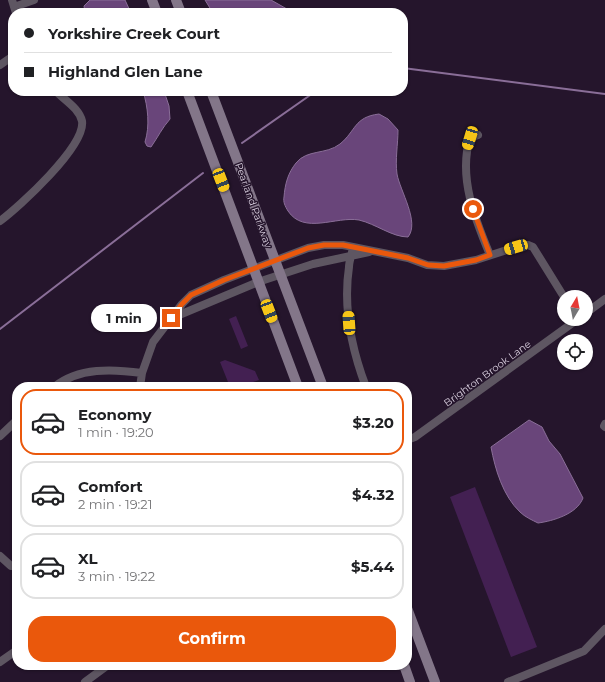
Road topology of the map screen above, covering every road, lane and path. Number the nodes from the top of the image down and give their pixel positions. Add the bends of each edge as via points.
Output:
1 (34, 0) edge
2 (14, 7) edge
3 (61, 96) edge
4 (189, 96) edge
5 (213, 96) edge
6 (478, 135) dead end
7 (0, 221) edge
8 (352, 247) junction
9 (372, 251) junction
10 (490, 255) junction
11 (351, 256) junction
12 (275, 262) junction
13 (253, 269) junction
14 (280, 275) junction
15 (258, 282) junction
16 (560, 290) edge
17 (605, 299) edge
18 (593, 308) edge
19 (171, 318) junction
20 (568, 326) edge
21 (142, 373) junction
22 (63, 382) edge
23 (141, 382) edge
24 (296, 382) edge
25 (321, 382) edge
26 (364, 382) edge
27 (605, 424) edge
28 (12, 425) edge
29 (605, 428) edge
30 (0, 436) edge
31 (412, 438) edge
32 (0, 556) edge
33 (12, 564) edge
34 (412, 621) edge
35 (605, 629) edge
36 (12, 654) edge
37 (0, 662) edge
38 (102, 670) edge
39 (406, 670) edge
40 (99, 672) joint
41 (85, 682) edge
42 (410, 682) edge
43 (435, 682) edge
44 (508, 682) edge

1 - 2 street
3 - 7 street via 75,109 82,122 74,143 33,194
4 - 13 main road
5 - 12 main road, Pearland Parkway
6 - 10 street via 470,138 467,178 476,220
8 - 9 street
8 - 11 street
8 - 12 street via 324,245 308,248
9 - 10 street via 428,265 444,266
9 - 11 street
10 - 16 street via 528,245 533,247
11 - 14 street via 313,264
11 - 26 street via 348,282 349,323 356,359
12 - 13 street
12 - 14 main road, Pearland Parkway
13 - 15 main road
13 - 19 street via 191,295
14 - 15 street
14 - 25 main road, Pearland Parkway
15 - 19 street
15 - 24 main road
17 - 18 street
19 - 21 street via 153,342
20 - 31 street, Brighton Brook Lane
21 - 22 street via 100,370
21 - 23 street
27 - 29 street
28 - 30 street
32 - 33 street
34 - 43 main road
35 - 44 street via 584,651
36 - 37 street
38 - 40 street
39 - 42 main road
40 - 41 street

